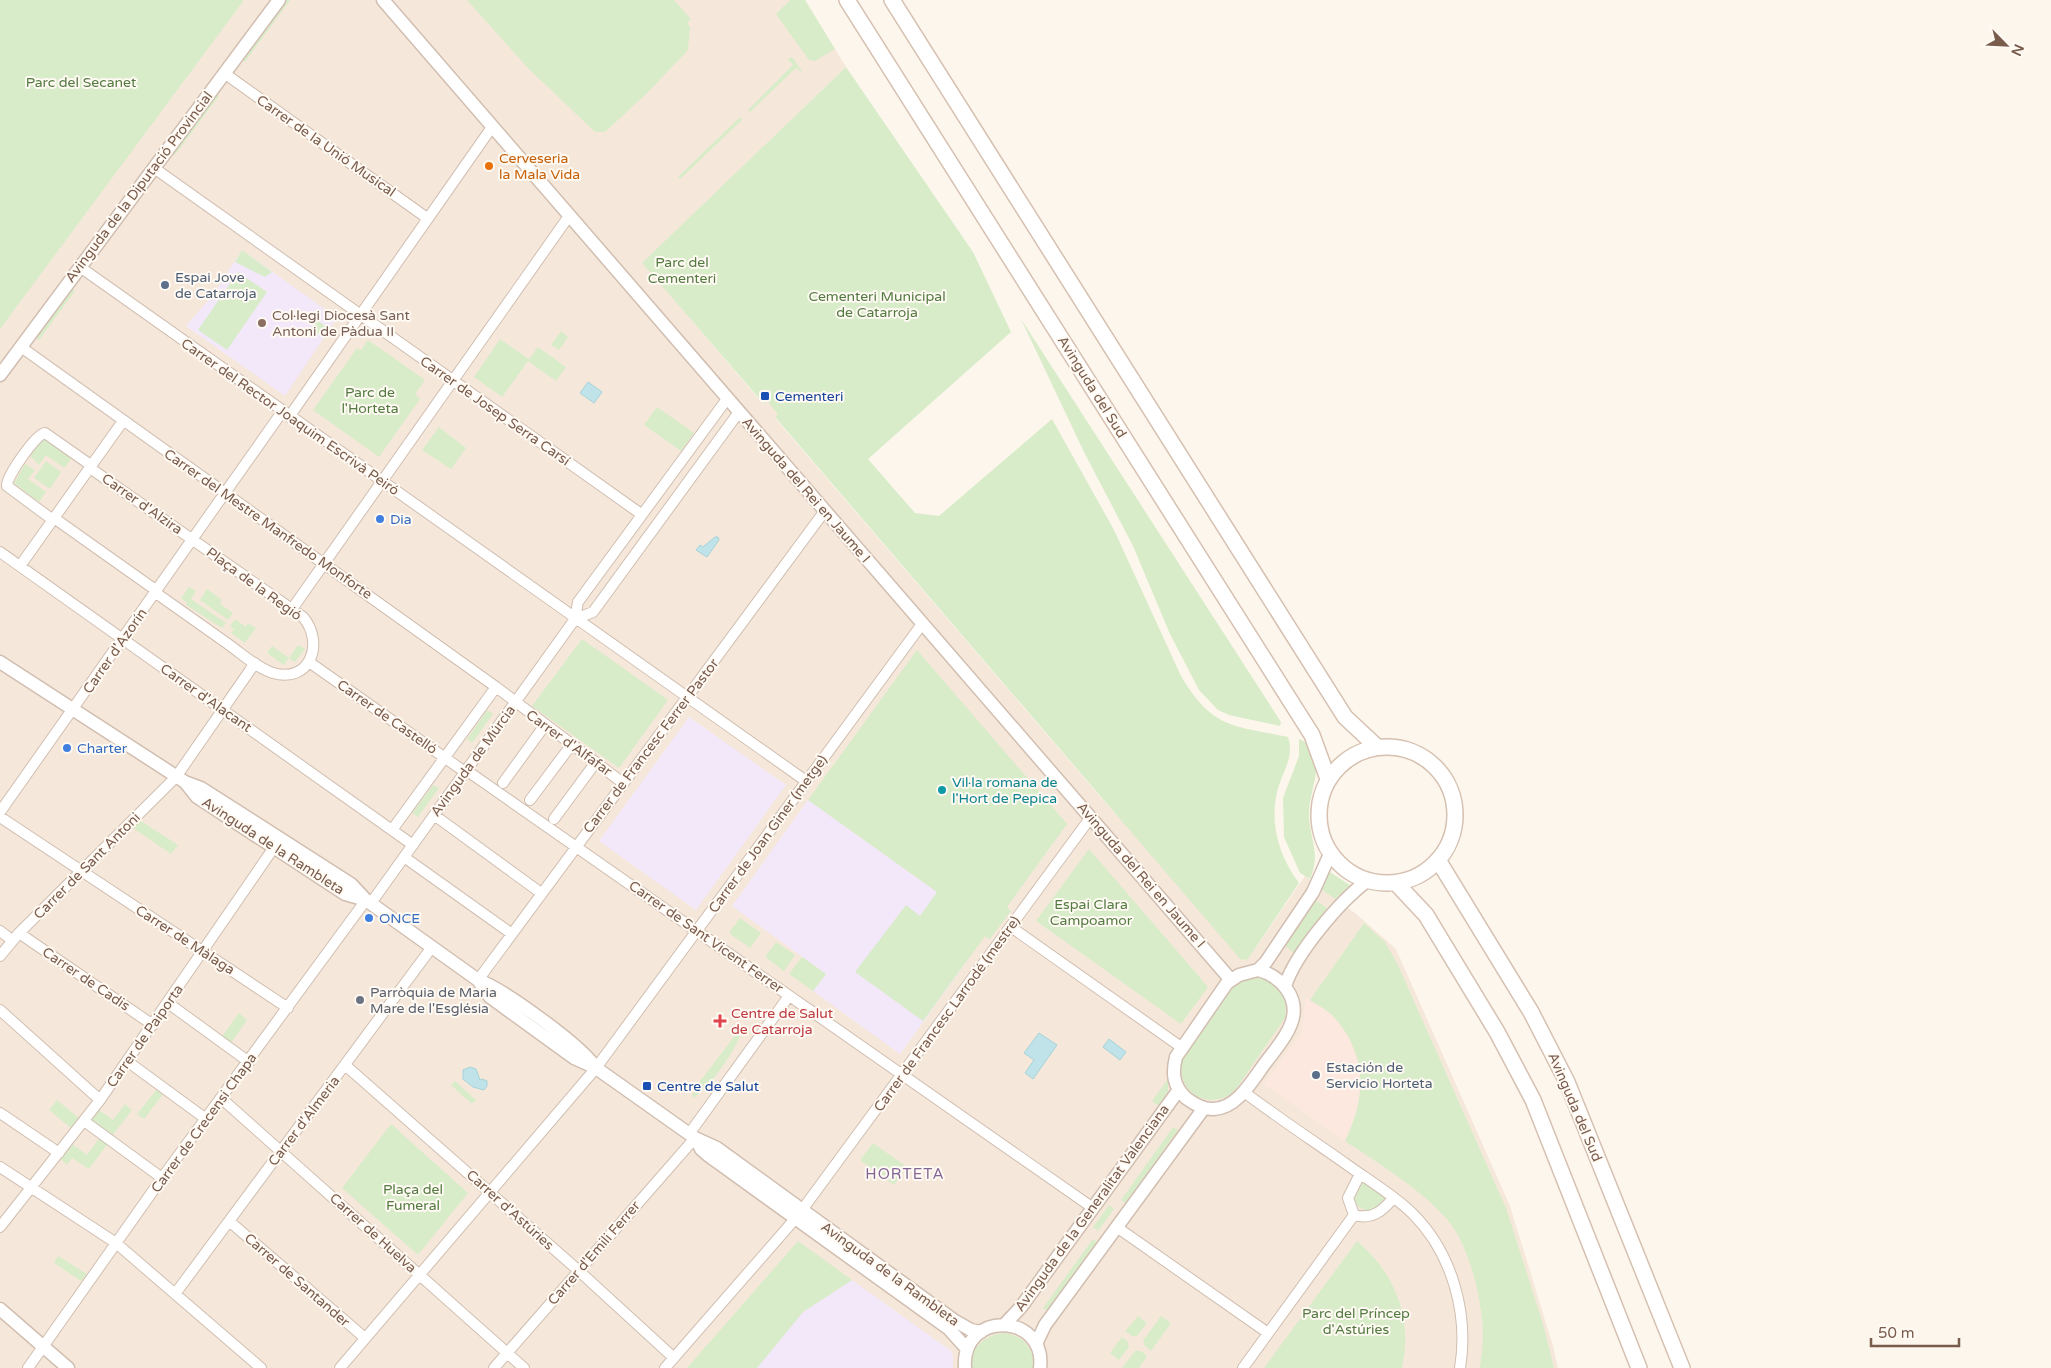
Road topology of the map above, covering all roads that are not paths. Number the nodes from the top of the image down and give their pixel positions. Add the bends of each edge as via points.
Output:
1 (279, 0) edge
2 (383, 0) edge
3 (847, 0) edge
4 (892, 0) edge
5 (224, 73) junction
6 (492, 127) junction
7 (154, 168) junction
8 (569, 216) junction
9 (427, 218) junction
10 (80, 268) junction
11 (359, 315) junction
12 (21, 347) junction
13 (0, 375) edge
14 (452, 381) junction
15 (727, 398) junction
16 (739, 412) junction
17 (286, 414) junction
18 (124, 421) junction
19 (91, 467) junction
20 (381, 482) junction
21 (226, 494) junction
22 (824, 512) junction
23 (641, 514) junction
24 (54, 519) junction
25 (193, 541) junction
26 (0, 552) edge
27 (324, 563) junction
28 (20, 566) junction
29 (157, 592) junction
30 (292, 610) junction
31 (574, 619) junction
32 (922, 624) junction
33 (123, 639) junction
34 (0, 662) edge
35 (309, 662) junction
36 (255, 663) junction
37 (496, 687) junction
38 (687, 698) junction
39 (516, 701) junction
40 (74, 709) junction
41 (222, 710) junction
42 (545, 726) junction
43 (572, 744) junction
44 (1376, 746) junction
45 (445, 758) junction
46 (596, 762) junction
47 (465, 771) junction
48 (1328, 779) junction
49 (180, 780) junction
50 (806, 781) junction
51 (503, 783) dead end
52 (623, 783) junction
53 (530, 800) dead end
54 (0, 812) edge
55 (434, 815) junction
56 (0, 817) edge
57 (1091, 817) junction
58 (554, 819) dead end
59 (392, 830) junction
60 (277, 842) junction
61 (412, 845) junction
62 (576, 847) junction
63 (1330, 854) junction
64 (404, 857) junction
65 (1438, 860) junction
66 (82, 872) junction
67 (1367, 881) junction
68 (1396, 883) junction
69 (541, 893) junction
70 (369, 902) junction
71 (1010, 927) junction
72 (0, 931) edge
73 (697, 931) junction
74 (512, 934) junction
75 (15, 937) junction
76 (432, 947) junction
77 (204, 951) junction
78 (0, 956) edge
79 (1258, 970) junction
80 (478, 980) junction
81 (1231, 980) junction
82 (1285, 986) junction
83 (790, 996) junction
84 (168, 1003) junction
85 (288, 1008) junction
86 (0, 1010) edge
87 (153, 1025) junction
88 (1181, 1047) junction
89 (127, 1061) junction
90 (249, 1062) junction
91 (345, 1065) junction
92 (596, 1068) junction
93 (902, 1075) junction
94 (1178, 1091) junction
95 (1244, 1092) junction
96 (222, 1099) junction
97 (100, 1100) junction
98 (1204, 1108) junction
99 (0, 1113) edge
100 (206, 1119) junction
101 (84, 1121) junction
102 (692, 1136) junction
103 (281, 1151) junction
104 (59, 1153) junction
105 (0, 1167) edge
106 (1360, 1174) junction
107 (162, 1178) junction
108 (32, 1188) junction
109 (490, 1192) junction
110 (1394, 1198) junction
111 (1093, 1208) junction
112 (799, 1214) junction
113 (1354, 1215) junction
114 (229, 1221) junction
115 (0, 1227) edge
116 (1118, 1228) junction
117 (116, 1243) junction
118 (579, 1271) junction
119 (420, 1274) junction
120 (175, 1294) junction
121 (0, 1309) edge
122 (1004, 1325) junction
123 (981, 1332) junction
124 (1268, 1333) junction
125 (365, 1338) junction
126 (1036, 1344) junction
127 (43, 1346) junction
128 (967, 1349) junction
129 (507, 1352) junction
130 (674, 1358) junction
131 (28, 1368) edge
132 (68, 1368) edge
133 (261, 1368) edge
134 (340, 1368) edge
135 (494, 1368) edge
136 (524, 1368) edge
137 (665, 1368) edge
138 (965, 1368) edge
139 (1040, 1368) edge
140 (1243, 1368) edge
141 (1460, 1368) edge
142 (1639, 1368) edge
143 (1682, 1368) edge

1 - 5 street, Avinguda de la Diputació Provincial
2 - 6 street, Avinguda del Rei en Jaume I
3 - 48 main road, Avinguda del Sud via 1312,735
4 - 44 main road via 1345,717
5 - 7 street, Avinguda de la Diputació Provincial
5 - 9 street, Carrer de la Unió Musical
6 - 8 street, Avinguda del Rei en Jaume I
6 - 9 street
7 - 10 street, Avinguda de la Diputació Provincial
7 - 11 street, Carrer de Josep Serra Carsí
8 - 14 street
8 - 15 street, Avinguda del Rei en Jaume I
9 - 11 street
10 - 12 street, Avinguda de la Diputació Provincial
10 - 17 street, Carrer del Rector Joaquim Escrivà Peiró
11 - 14 street, Carrer de Josep Serra Carsí
11 - 17 street
12 - 13 street, Avinguda de la Diputació Provincial
12 - 18 street, Carrer del Mestre Manfredo Monforte
14 - 20 street
14 - 23 street, Carrer de Josep Serra Carsí
15 - 16 street, Avinguda del Rei en Jaume I
15 - 23 street, Avinguda de Múrcia
16 - 22 street, Avinguda del Rei en Jaume I
16 - 31 street, Avinguda de Múrcia via 593,612
17 - 20 street, Carrer del Rector Joaquim Escrivà Peiró
17 - 21 street
18 - 19 street
18 - 21 street, Carrer del Mestre Manfredo Monforte
19 - 24 street
19 - 24 street, Carrer d'Alzira via 45,433 39,434 7,480 7,486
19 - 25 street, Carrer d'Alzira
20 - 27 street
20 - 31 street, Carrer del Rector Joaquim Escrivà Peiró
21 - 25 street
21 - 27 street, Carrer del Mestre Manfredo Monforte
22 - 32 street, Avinguda del Rei en Jaume I
22 - 38 street, Carrer de Francesc Ferrer Pastor
23 - 31 street, Avinguda de Múrcia via 578,602
24 - 28 street
24 - 29 street
25 - 29 street, Plaça de la Regió
25 - 30 street, Plaça de la Regió
26 - 28 street, Carrer d'Alacant
27 - 30 street
27 - 37 street, Carrer del Mestre Manfredo Monforte
28 - 33 street, Carrer d'Alacant
29 - 33 street, Carrer d'Azorín
29 - 36 street
30 - 35 street, Plaça de la Regió via 310,625 314,649
31 - 38 street, Carrer del Rector Joaquim Escrivà Peiró
31 - 39 street, Avinguda de Múrcia
32 - 50 street, Carrer de Joan Giner (metge)
32 - 57 street, Avinguda del Rei en Jaume I
33 - 40 street, Carrer d'Azorín
33 - 41 street, Carrer d'Alacant
34 - 40 street, Avinguda de la Rambleta
35 - 36 street via 288,674 273,672
35 - 45 street, Carrer de Castelló
36 - 41 street, Carrer de Sant Antoni
37 - 39 street, Carrer del Mestre Manfredo Monforte
37 - 45 street, Avinguda de Múrcia
38 - 50 street, Carrer del Rector Joaquim Escrivà Peiró
38 - 52 street, Carrer de Francesc Ferrer Pastor
39 - 42 street, Carrer d'Alfafar
39 - 47 street, Avinguda de Múrcia
40 - 49 street, Avinguda de la Rambleta
40 - 54 street, Carrer d'Azorín
41 - 49 street, Carrer de Sant Antoni
41 - 59 street, Carrer d'Alacant
42 - 43 street, Carrer d'Alfafar
42 - 51 street
43 - 46 street, Carrer d'Alfafar
43 - 53 street
44 - 48 main road via 1357,752
44 - 65 main road via 1400,747 1421,755 1439,770 1451,790 1455,808 1454,827
45 - 47 street, Carrer de Castelló
45 - 59 street, Avinguda de Múrcia
46 - 52 street, Carrer d'Alfafar
46 - 58 street
47 - 55 street, Avinguda de Múrcia
47 - 62 street, Carrer de Sant Vicent Ferrer
48 - 63 main road via 1320,797 1318,816 1321,836
49 - 60 street, Avinguda de la Rambleta via 197,797
49 - 66 street, Carrer de Sant Antoni
50 - 73 street, Carrer de Joan Giner (metge)
52 - 62 street, Carrer de Francesc Ferrer Pastor
55 - 61 street, Avinguda de Múrcia
55 - 69 street
56 - 66 street, Carrer de Màlaga
57 - 71 street, Carrer de Francesc Larrodé (mestre)
57 - 81 street, Avinguda del Rei en Jaume I
59 - 61 street, Carrer d'Alacant
60 - 70 street, Avinguda de la Rambleta via 345,894
60 - 77 street, Carrer de Paiporta
61 - 64 street, Avinguda de Múrcia
62 - 69 street, Carrer de Francesc Ferrer Pastor
62 - 73 street, Carrer de Sant Vicent Ferrer
63 - 67 main road via 1346,870
63 - 79 street via 1313,892
64 - 70 street, Avinguda de Múrcia
64 - 74 street
65 - 68 main road via 1419,875
65 - 143 main road, Avinguda del Sud via 1531,1012 1567,1082
66 - 75 street, Carrer de Sant Antoni
66 - 77 street, Carrer de Màlaga
67 - 68 main road
67 - 82 street via 1334,909 1290,973
68 - 142 main road via 1426,915 1497,1032 1533,1100
69 - 74 street, Carrer de Francesc Ferrer Pastor
70 - 76 street, Avinguda de la Rambleta
70 - 85 street, Carrer de Crecensi Chapa
71 - 88 street
71 - 93 street, Carrer de Francesc Larrodé (mestre)
72 - 75 street, Carrer de Cadis
73 - 83 street, Carrer de Sant Vicent Ferrer
73 - 92 street, Carrer de Joan Giner (metge)
74 - 80 street, Carrer de Francesc Ferrer Pastor
75 - 78 street, Carrer de Sant Antoni
75 - 87 street, Carrer de Cadis
76 - 80 street, Avinguda de la Rambleta
76 - 91 street, Carrer d'Almeria
77 - 84 street, Carrer de Paiporta
77 - 85 street, Carrer de Màlaga
79 - 81 street
79 - 82 street via 1274,976
80 - 92 street, Avinguda de la Rambleta via 490,997 574,1058
81 - 88 street
82 - 95 street via 1293,1002 1291,1024
83 - 93 street, Carrer de Sant Vicent Ferrer
83 - 102 street, Carrer d'Emili Ferrer
84 - 87 street, Carrer de Paiporta
84 - 90 street
85 - 90 street, Carrer de Crecensi Chapa
86 - 97 street
87 - 89 street, Carrer de Paiporta
88 - 94 street via 1173,1068
89 - 97 street, Carrer de Paiporta
89 - 100 street
90 - 96 street, Carrer de Crecensi Chapa
91 - 103 street, Carrer d'Almeria
91 - 109 street, Carrer d'Astúries
92 - 102 street, Avinguda de la Rambleta
92 - 109 street, Carrer de Joan Giner (metge)
93 - 111 street, Carrer de Sant Vicent Ferrer
93 - 112 street, Carrer de Francesc Larrodé (mestre)
94 - 98 street
94 - 111 street, Avinguda de la Generalitat Valenciana
95 - 98 street via 1215,1110
95 - 106 street
96 - 100 street, Carrer de Crecensi Chapa
96 - 103 street, Carrer de Huelva
97 - 101 street, Carrer de Paiporta
98 - 116 street
99 - 104 street
100 - 107 street, Carrer de Crecensi Chapa
101 - 104 street, Carrer de Paiporta
101 - 107 street
102 - 112 street, Avinguda de la Rambleta via 716,1148
102 - 118 street, Carrer d'Emili Ferrer
103 - 114 street, Carrer d'Almeria
103 - 119 street, Carrer de Huelva
104 - 108 street, Carrer de Paiporta
105 - 108 street
106 - 110 street
106 - 113 street via 1348,1198
107 - 117 street, Carrer de Crecensi Chapa
108 - 115 street, Carrer de Paiporta
108 - 117 street
109 - 118 street, Carrer d'Astúries
109 - 119 street, Carrer de Joan Giner (metge)
110 - 113 street via 1374,1215
110 - 141 street via 1429,1233 1452,1274 1461,1320
111 - 122 street, Avinguda de la Generalitat Valenciana via 1022,1307
112 - 123 street, Avinguda de la Rambleta via 955,1321
112 - 128 street, Avinguda de la Rambleta via 949,1329
112 - 130 street, Carrer de Francesc Larrodé (mestre)
113 - 124 street
114 - 120 street, Carrer d'Almeria
114 - 125 street, Carrer de Santander
116 - 124 street
116 - 126 street via 1045,1325
117 - 120 street
117 - 127 street, Carrer de Crecensi Chapa
118 - 129 street, Carrer d'Emili Ferrer
118 - 130 street, Carrer d'Astúries
119 - 125 street, Carrer de Joan Giner (metge)
119 - 129 street, Carrer de Huelva
120 - 133 street
121 - 127 street
122 - 123 street
122 - 126 street via 1017,1327
123 - 128 street
124 - 140 street
125 - 134 street, Carrer de Joan Giner (metge)
126 - 139 street
127 - 131 street, Carrer de Crecensi Chapa
127 - 132 street
128 - 138 street
129 - 135 street, Carrer d'Emili Ferrer
129 - 136 street, Carrer de Huelva
130 - 137 street, Carrer de Francesc Larrodé (mestre)

